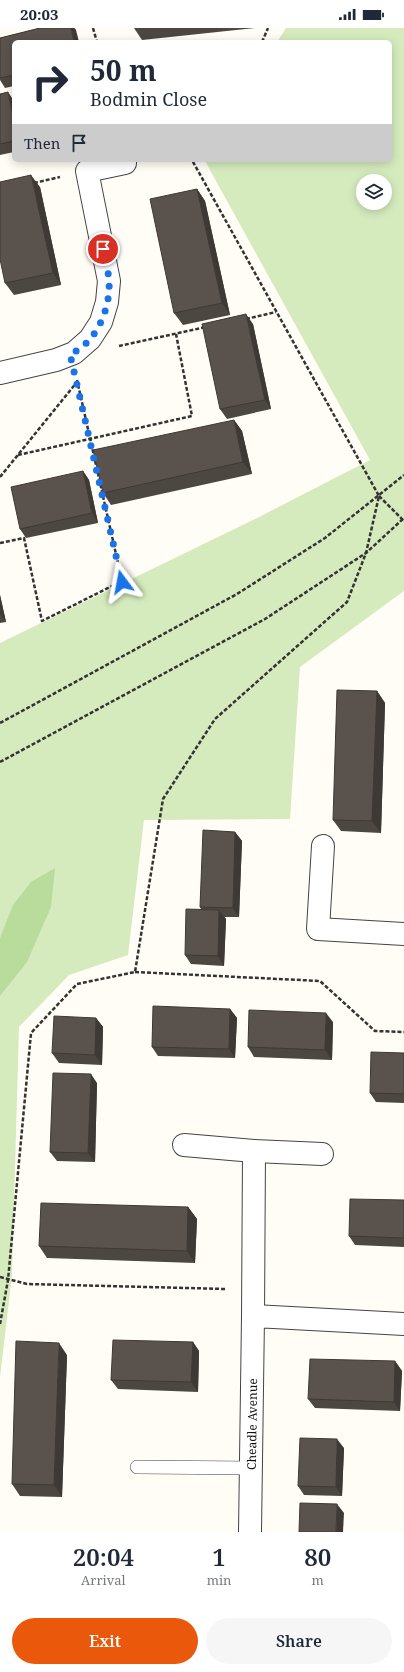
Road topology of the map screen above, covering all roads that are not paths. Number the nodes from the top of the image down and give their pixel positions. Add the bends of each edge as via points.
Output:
1 (126, 163) dead end
2 (0, 373) edge
3 (323, 846) dead end
4 (404, 934) edge
5 (184, 1145) dead end
6 (254, 1151) junction
7 (322, 1154) dead end
8 (253, 1316) junction
9 (404, 1324) edge
10 (137, 1467) dead end
11 (252, 1468) junction
12 (250, 1532) edge

1 - 2 street via 87,171 109,280 107,302 90,339 70,354 56,360
3 - 4 street via 318,929
5 - 6 street
6 - 7 street
6 - 8 street, Cheadle Avenue
8 - 9 street
8 - 11 street, Cheadle Avenue
10 - 11 lane
11 - 12 street, Cheadle Avenue

